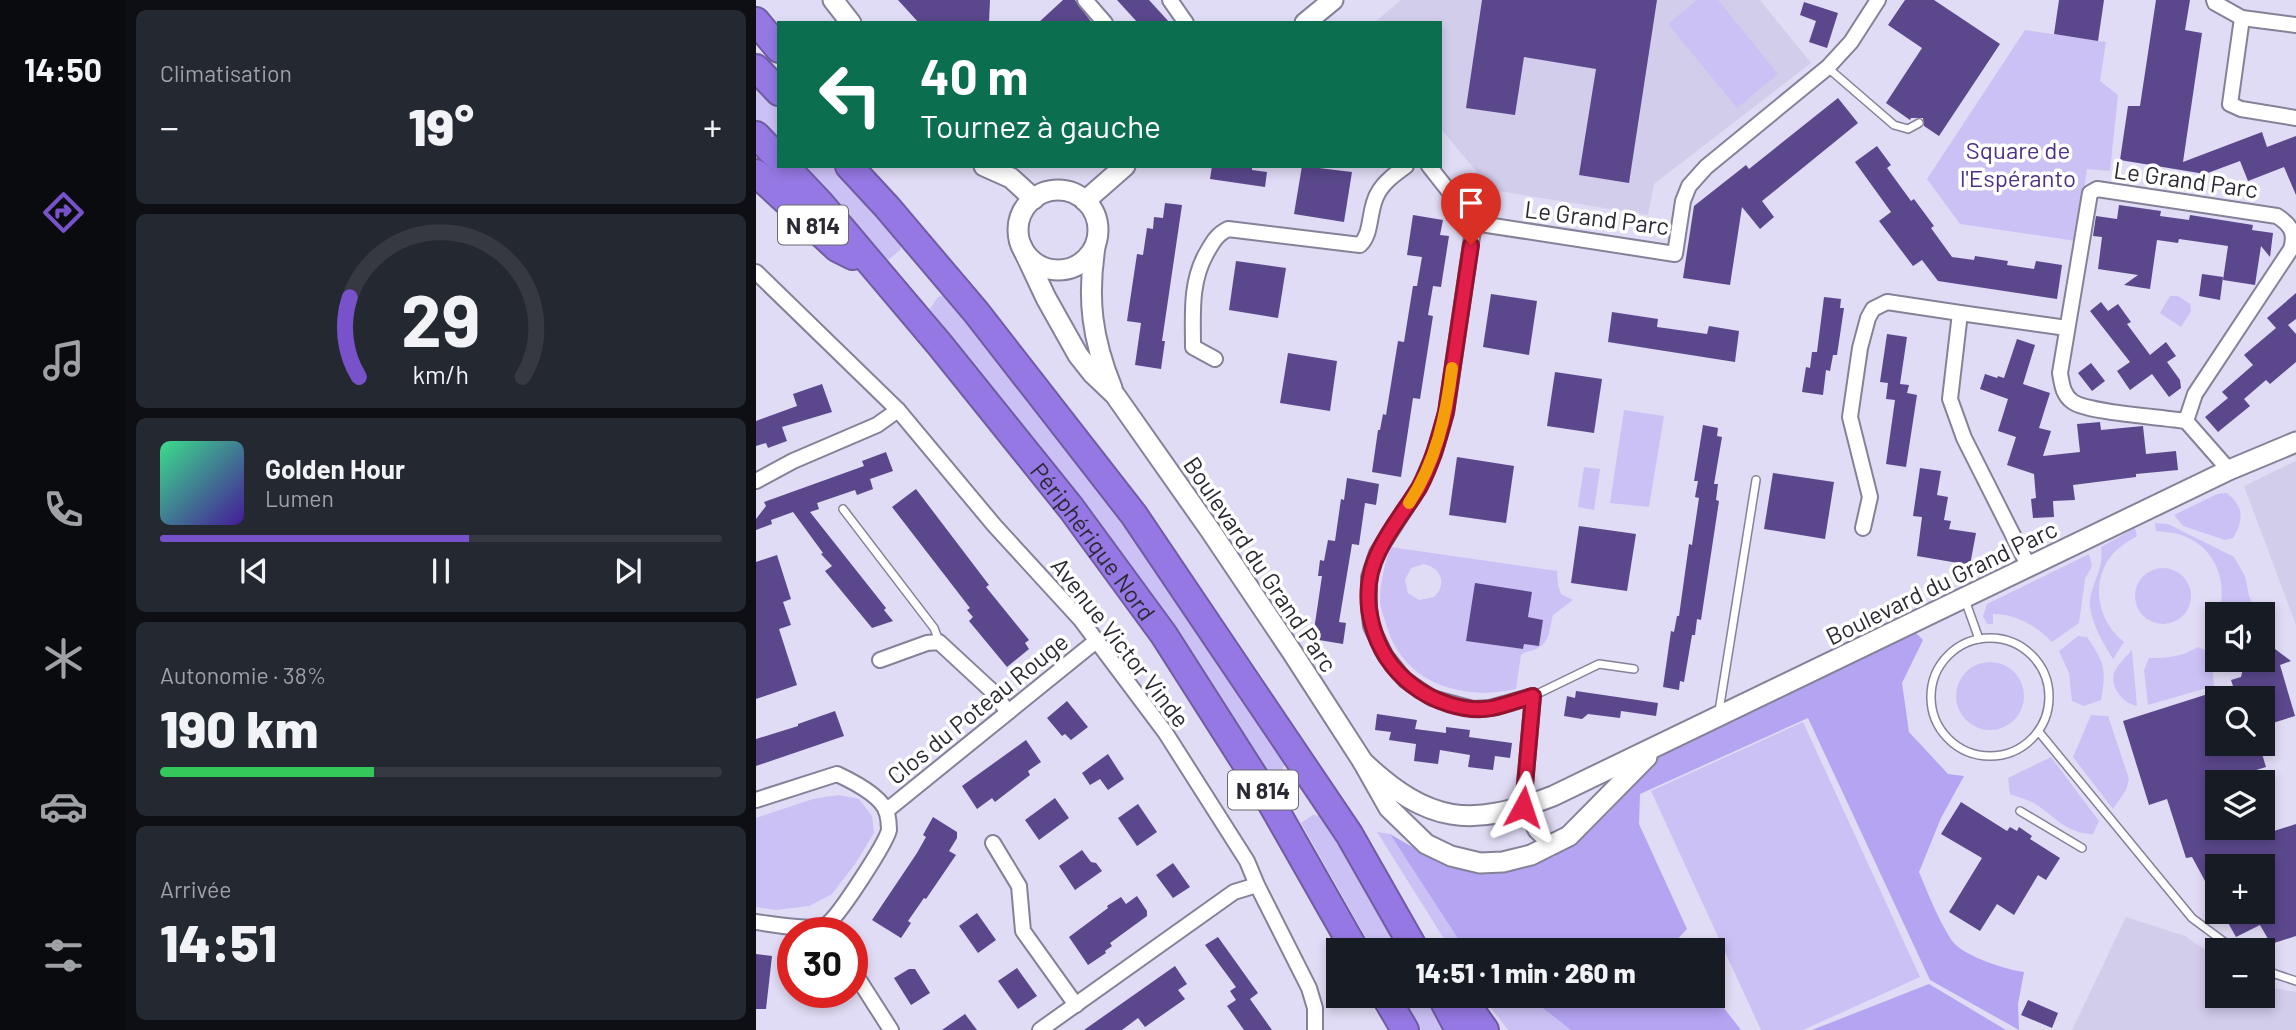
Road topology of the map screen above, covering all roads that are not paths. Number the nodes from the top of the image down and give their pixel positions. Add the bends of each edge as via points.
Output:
1 (833, 0) edge
2 (1085, 0) edge
3 (1333, 0) edge
4 (1878, 0) edge
5 (2214, 0) edge
6 (1173, 4) edge
7 (2242, 18) junction
8 (756, 21) edge
9 (849, 21) edge
10 (1103, 21) edge
11 (1185, 21) edge
12 (1309, 21) edge
13 (2296, 25) edge
14 (777, 47) edge
15 (1828, 67) junction
16 (756, 68) edge
17 (777, 90) edge
18 (2296, 118) edge
19 (1919, 123) dead end
20 (756, 135) edge
21 (777, 157) edge
22 (787, 168) edge
23 (851, 168) edge
24 (872, 168) edge
25 (988, 168) edge
26 (1123, 168) edge
27 (1403, 168) edge
28 (1431, 168) edge
29 (756, 173) edge
30 (1034, 199) junction
31 (1085, 201) junction
32 (887, 207) junction
33 (1475, 223) junction
34 (1095, 245) junction
35 (1021, 246) junction
36 (876, 268) junction
37 (757, 273) edge
38 (1960, 313) junction
39 (2067, 328) junction
40 (1214, 359) dead end
41 (1115, 396) junction
42 (898, 410) junction
43 (2186, 421) junction
44 (2296, 428) edge
45 (2296, 442) edge
46 (2237, 466) junction
47 (756, 481) edge
48 (1756, 481) dead end
49 (843, 509) dead end
50 (1863, 528) dead end
51 (2029, 567) junction
52 (1964, 598) junction
53 (1979, 639) junction
54 (1096, 641) junction
55 (939, 642) junction
56 (880, 660) dead end
57 (1634, 669) dead end
58 (1533, 696) junction
59 (1008, 712) junction
60 (1718, 717) junction
61 (2039, 732) junction
62 (1658, 746) junction
63 (1363, 762) junction
64 (756, 800) edge
65 (1523, 807) junction
66 (886, 811) junction
67 (2020, 811) dead end
68 (1349, 834) junction
69 (992, 843) dead end
70 (1552, 846) junction
71 (2082, 848) dead end
72 (1257, 885) junction
73 (837, 917) edge
74 (756, 922) edge
75 (777, 924) edge
76 (1348, 938) edge
77 (1408, 938) edge
78 (1427, 938) edge
79 (2219, 938) edge
80 (2275, 974) edge
81 (2296, 981) edge
82 (868, 994) edge
83 (1076, 1005) junction
84 (1374, 1008) edge
85 (1392, 1008) edge
86 (1448, 1008) edge
87 (1469, 1008) edge
88 (891, 1030) edge
89 (1040, 1030) edge
90 (1315, 1030) edge
91 (1384, 1030) edge
92 (1405, 1030) edge
93 (1460, 1030) edge
94 (1485, 1030) edge

1 - 9 street
2 - 10 street
3 - 12 street
4 - 15 street, Le Grand Parc
5 - 7 street
6 - 11 street
7 - 13 street
7 - 18 street via 2230,104
8 - 14 highway
15 - 19 lane via 1894,125 1908,129
15 - 33 street, Le Grand Parc via 1689,186 1675,254
16 - 17 highway
20 - 21 highway
22 - 36 highway, Périphérique Nord / N 814
23 - 32 highway, Périphérique Nord / N 814
24 - 32 highway, N 814
25 - 30 street via 1011,178
26 - 31 street
27 - 40 street via 1377,194 1366,240 1360,245 1228,229 1216,235 1198,270 1192,305 1194,347
28 - 33 street
29 - 36 highway, N 814 via 837,248
30 - 31 street via 1060,191
30 - 35 street via 1020,221
31 - 34 street via 1096,218
32 - 68 highway, Périphérique Nord / N 814 via 976,312 1134,514
33 - 58 street via 1444,422 1420,486 1377,553 1369,577 1371,626 1385,655 1405,680 1432,698 1473,709
34 - 35 street via 1079,265 1063,270 1038,265
34 - 41 street, Boulevard du Grand Parc via 1092,317
35 - 41 street, Boulevard du Grand Parc via 1078,355
36 - 76 highway, Périphérique Nord / N 814 via 1072,508 1164,635 1273,806
37 - 42 street, Avenue Victor Vinde
38 - 39 street
38 - 50 street via 1887,302 1873,309 1868,318 1850,417 1870,497
38 - 51 street via 1950,399 1964,438
39 - 43 street, Le Grand Parc via 2060,373 2063,391 2073,401 2089,408
39 - 43 street, Le Grand Parc via 2090,194 2097,189 2284,220 2293,233 2291,249 2195,394
41 - 63 street, Boulevard du Grand Parc
42 - 47 street via 877,425
42 - 54 street, Avenue Victor Vinde
43 - 46 street
44 - 46 street, Boulevard du Grand Parc
45 - 46 street, Boulevard du Grand Parc
46 - 51 street, Boulevard du Grand Parc
48 - 60 lane
49 - 55 lane via 934,628
51 - 52 street, Boulevard du Grand Parc
52 - 53 lane
52 - 60 street, Boulevard du Grand Parc
53 - 61 lane via 2012,642 2039,663 2050,698
53 - 61 lane via 1960,645 1945,657 1935,674 1930,693 1940,730 1970,754 1989,757 2017,750
54 - 59 street, Clos du Poteau Rouge
54 - 72 street, Avenue Victor Vinde via 1192,772
55 - 56 street
55 - 59 street
57 - 58 lane via 1599,664
58 - 65 street
59 - 66 street, Clos du Poteau Rouge
60 - 62 street, Boulevard du Grand Parc
61 - 79 lane via 2192,918
62 - 65 street, Boulevard du Grand Parc
62 - 70 street, Boulevard du Grand Parc via 1569,836
63 - 65 street, Boulevard du Grand Parc via 1399,792 1447,813 1468,817
63 - 70 street, Boulevard du Grand Parc via 1382,797 1405,825 1426,844 1451,856 1480,863 1503,862
64 - 66 street, Clos du Poteau Rouge via 837,774 864,787
65 - 70 street via 1536,831
66 - 73 street, Clos du Poteau Rouge via 888,830
67 - 71 lane
68 - 77 highway, Périphérique Nord / N 814
68 - 78 highway, N 814 via 1375,852
69 - 83 street via 1019,886 1023,932
72 - 83 street via 1234,892
72 - 90 street, Avenue Victor Vinde via 1309,988
74 - 75 street, Clos du Poteau Rouge
80 - 81 lane
82 - 88 street
83 - 89 street
84 - 91 highway
85 - 92 highway
86 - 93 highway
87 - 94 highway

